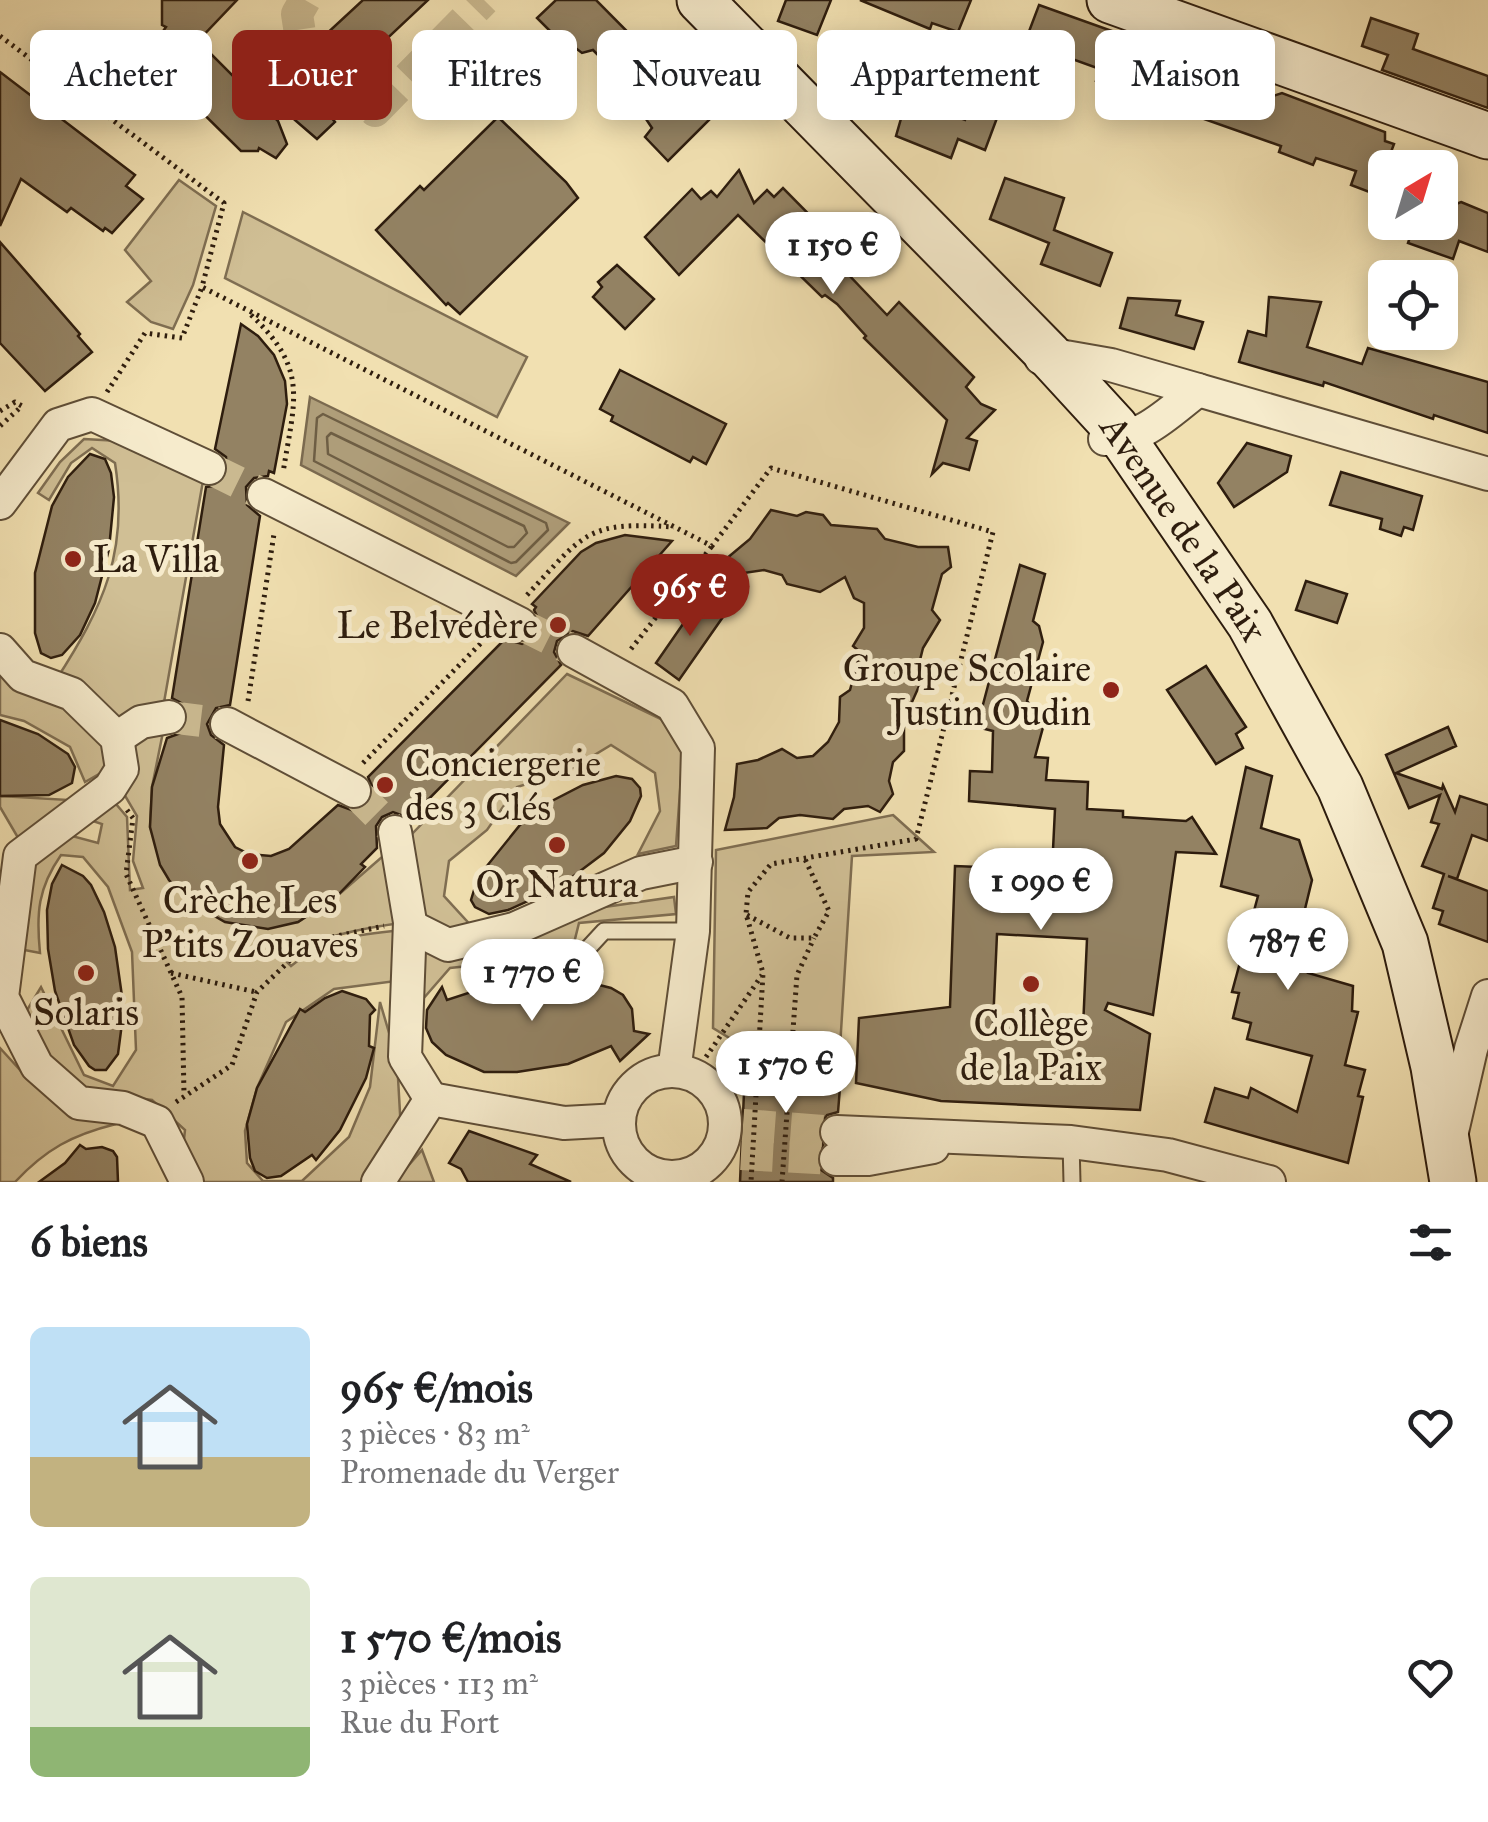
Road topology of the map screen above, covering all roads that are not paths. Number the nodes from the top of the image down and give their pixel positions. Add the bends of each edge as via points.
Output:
1 (679, 0) edge
2 (700, 0) edge
3 (1110, 0) edge
4 (1488, 136) edge
5 (1039, 359) junction
6 (1198, 390) junction
7 (1112, 439) junction
8 (209, 468) tunnel mouth
9 (1488, 474) edge
10 (264, 495) tunnel mouth
11 (0, 503) edge
12 (520, 624) tunnel mouth
13 (0, 650) edge
14 (574, 652) tunnel mouth
15 (169, 718) tunnel mouth
16 (227, 724) tunnel mouth
17 (118, 738) junction
18 (354, 790) tunnel mouth
19 (395, 832) tunnel mouth
20 (10, 846) edge
21 (696, 862) junction
22 (410, 926) junction
23 (693, 931) junction
24 (580, 956) dead end
25 (2, 962) edge
26 (1488, 996) edge
27 (0, 1035) edge
28 (1450, 1048) junction
29 (38, 1066) junction
30 (689, 1066) junction
31 (432, 1099) junction
32 (619, 1120) junction
33 (1071, 1142) junction
34 (836, 1145) tunnel mouth
35 (735, 1148) edge
36 (1443, 1172) edge
37 (666, 1180) edge
38 (188, 1182) edge
39 (378, 1182) edge
40 (1072, 1182) edge
41 (1269, 1182) edge

1 - 5 main road, Avenue de la Paix
2 - 5 main road, Avenue de la Paix
3 - 4 main road
5 - 6 street via 1111,365
5 - 7 main road, Avenue de la Paix
6 - 7 street via 1148,428
6 - 9 street
7 - 28 main road, Avenue de la Paix via 1250,624 1340,787
7 - 36 main road, Avenue de la Paix via 1238,635 1320,789 1383,942
8 - 11 street via 92,414 58,425
10 - 12 street
13 - 17 street via 24,676 72,694
14 - 21 street via 672,706 698,748
15 - 17 street via 141,722
16 - 18 street
17 - 20 street via 122,769 110,788
19 - 22 street
20 - 25 street
21 - 22 street via 641,873 514,928 448,945
21 - 23 street
22 - 31 street via 405,1057
23 - 24 lane via 604,931
23 - 30 street
25 - 29 street via 2,997
26 - 28 street
27 - 29 street
28 - 36 main road, Avenue de la Paix
29 - 38 street via 80,1104 123,1108 157,1122
30 - 32 street via 658,1073 631,1090
30 - 35 street via 717,1097
31 - 32 street via 564,1123
31 - 39 street
32 - 37 street via 626,1152
33 - 34 street via 955,1137 902,1155
33 - 40 lane
33 - 41 street via 1168,1155
35 - 37 street

